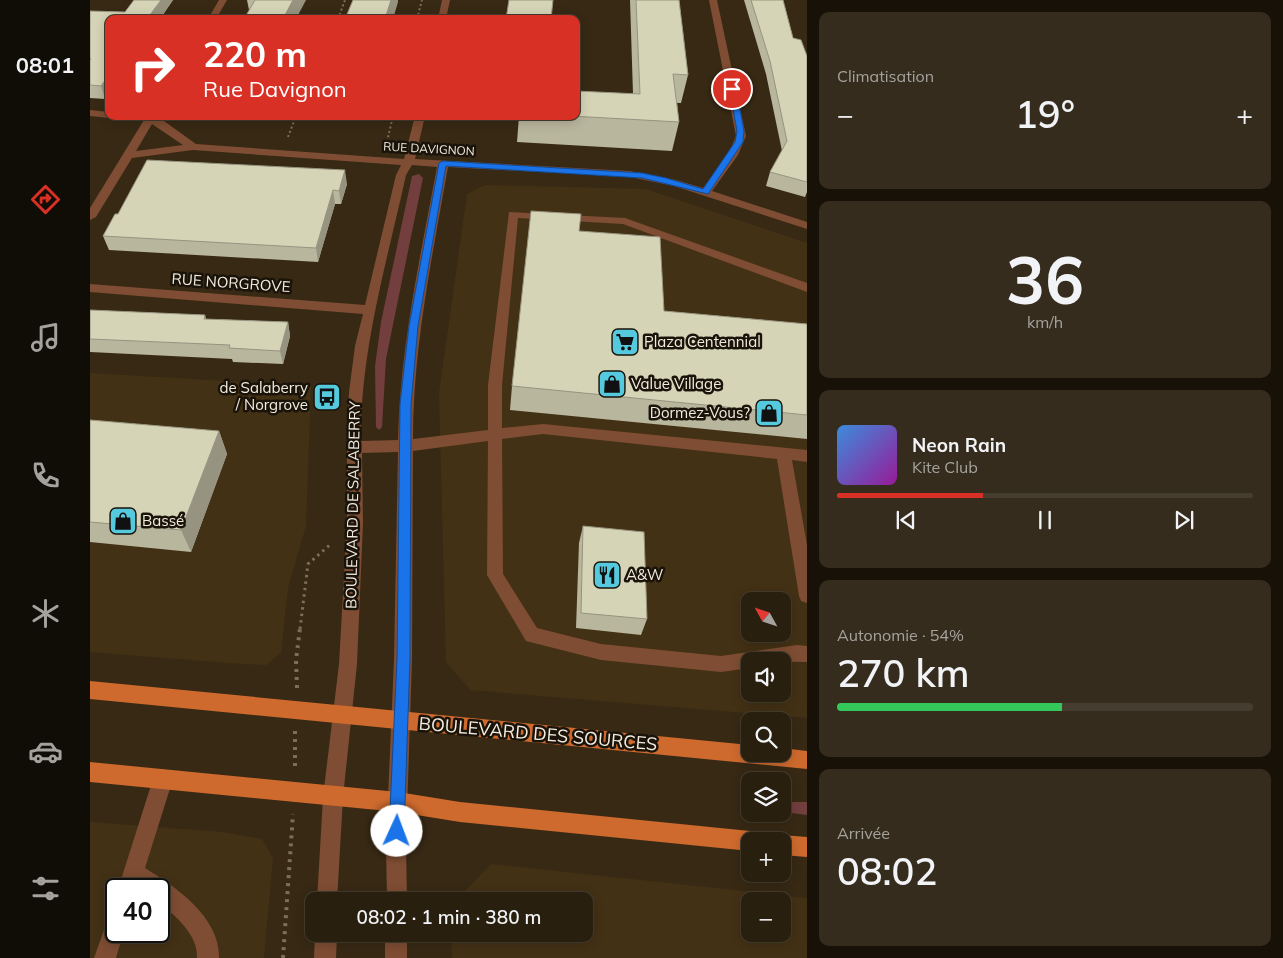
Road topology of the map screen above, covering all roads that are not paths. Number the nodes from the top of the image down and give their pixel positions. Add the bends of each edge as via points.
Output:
1 (223, 0) edge
2 (446, 0) edge
3 (713, 0) edge
4 (214, 15) edge
5 (443, 15) edge
6 (90, 113) edge
7 (105, 115) edge
8 (149, 120) edge
9 (155, 120) edge
10 (419, 120) edge
11 (193, 147) junction
12 (128, 155) junction
13 (409, 161) junction
14 (443, 163) junction
15 (705, 193) junction
16 (90, 217) edge
17 (807, 226) edge
18 (90, 288) edge
19 (807, 288) edge
20 (370, 310) junction
21 (495, 434) junction
22 (404, 446) junction
23 (355, 447) junction
24 (784, 454) junction
25 (807, 456) edge
26 (807, 596) edge
27 (807, 654) edge
28 (90, 690) edge
29 (342, 714) junction
30 (400, 721) junction
31 (807, 760) edge
32 (90, 772) edge
33 (163, 779) junction
34 (334, 797) junction
35 (398, 802) junction
36 (741, 840) edge
37 (791, 846) edge
38 (807, 847) edge
39 (131, 878) edge
40 (328, 892) edge
41 (396, 892) edge
42 (170, 900) edge
43 (326, 942) edge
44 (396, 942) edge
45 (110, 943) edge
46 (105, 958) edge
47 (208, 958) edge
48 (325, 958) edge
49 (396, 958) edge

1 - 4 street
2 - 5 street
3 - 15 street via 741,136
6 - 7 street
8 - 12 street
9 - 11 street
10 - 13 street, BOULEVARD DE SALABERRY
11 - 12 street, RUE DAVIGNON
11 - 13 street, RUE DAVIGNON
12 - 16 street
13 - 14 street, RUE DAVIGNON
13 - 20 street, BOULEVARD DE SALABERRY via 401,175
14 - 15 street, RUE DAVIGNON via 636,175
14 - 22 street via 414,326
15 - 17 street, RUE DAVIGNON
18 - 20 street, RUE NORGROVE
19 - 21 street via 625,221 514,214 495,385
20 - 23 street, BOULEVARD DE SALABERRY via 359,369
21 - 22 street
21 - 24 street via 543,429
21 - 27 street via 495,575 532,635 600,652 721,664
22 - 23 street
22 - 30 street
23 - 29 street, BOULEVARD DE SALABERRY via 350,631
24 - 25 street
24 - 26 street
28 - 29 main road, BOULEVARD DES SOURCES
29 - 30 main road, BOULEVARD DES SOURCES
29 - 34 street, BOULEVARD DE SALABERRY
30 - 31 main road, BOULEVARD DES SOURCES
30 - 35 street
32 - 33 main road
33 - 34 main road
33 - 39 street
34 - 35 main road
34 - 40 street, BOULEVARD DE SALABERRY
35 - 36 main road via 460,812
35 - 41 street
37 - 38 main road
42 - 47 street via 199,929 208,944
43 - 48 street
44 - 49 street
45 - 46 street

